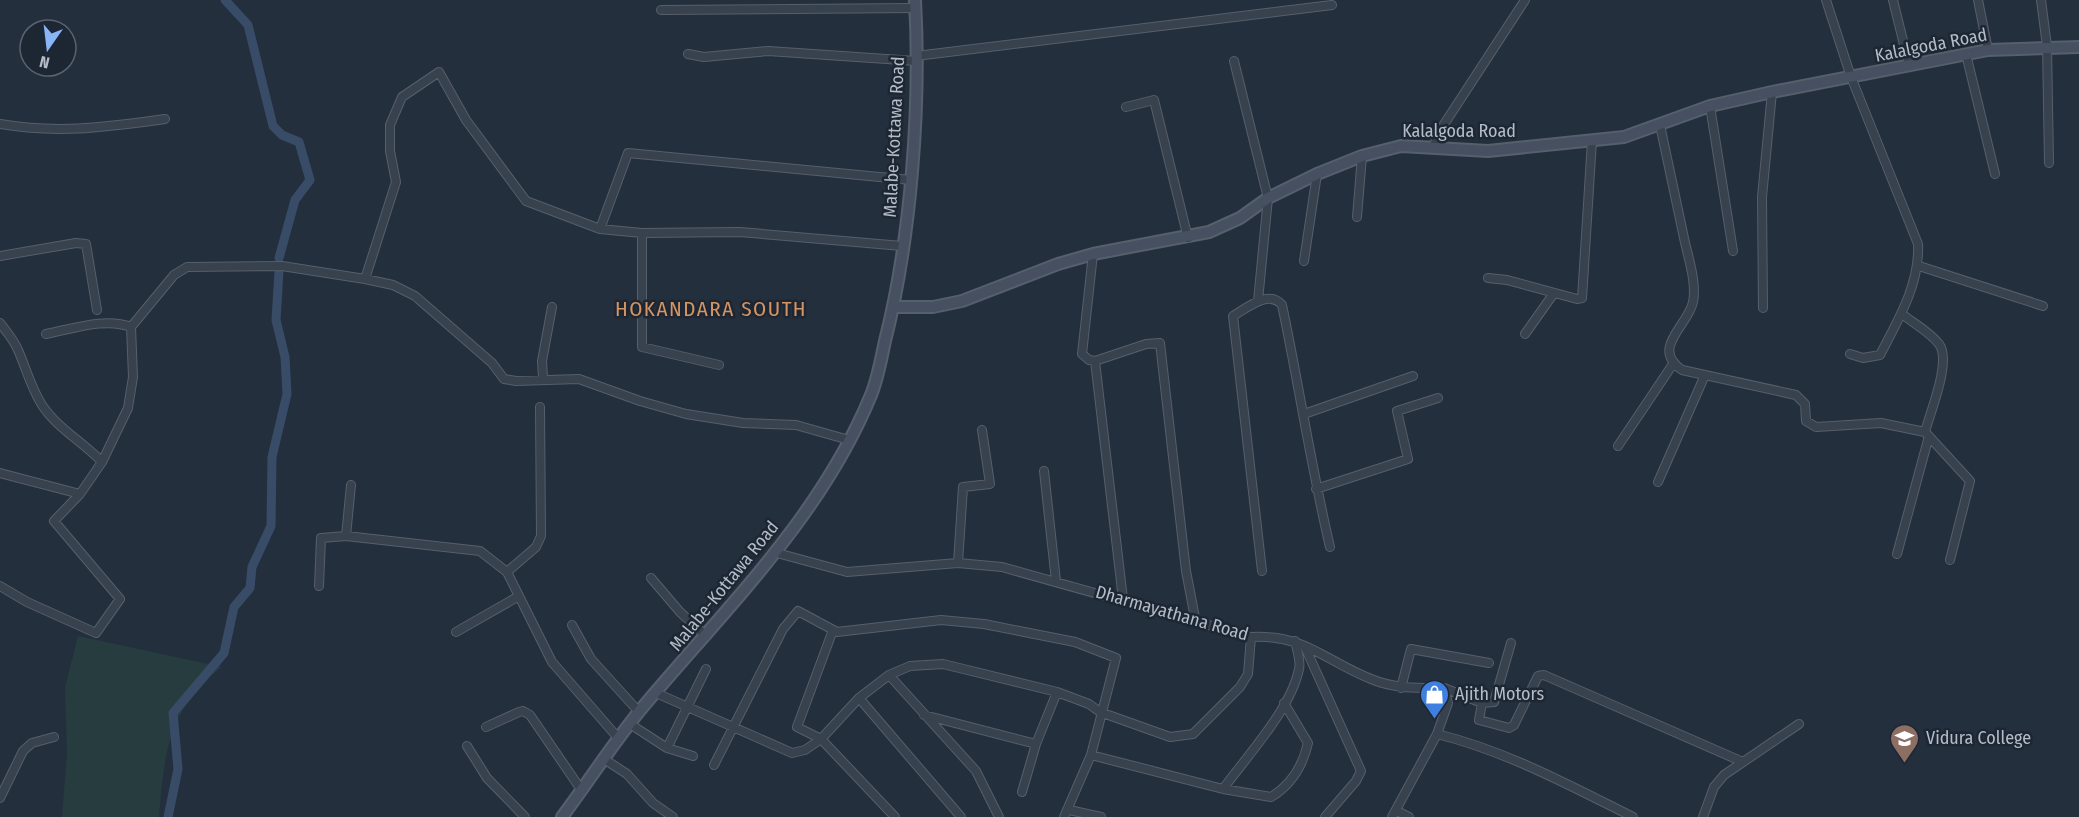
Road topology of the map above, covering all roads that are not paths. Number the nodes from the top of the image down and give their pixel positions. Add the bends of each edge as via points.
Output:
1 (1525, 0) edge
2 (1826, 0) edge
3 (1893, 0) edge
4 (1978, 0) edge
5 (2041, 0) edge
6 (915, 4) edge
7 (1332, 5) dead end
8 (661, 10) dead end
9 (2048, 46) junction
10 (2079, 47) edge
11 (1988, 50) junction
12 (688, 54) dead end
13 (1966, 54) junction
14 (916, 58) junction
15 (1234, 61) dead end
16 (1909, 65) junction
17 (1851, 77) junction
18 (1772, 92) junction
19 (1710, 106) junction
20 (1126, 107) dead end
21 (165, 119) dead end
22 (0, 124) edge
23 (1660, 125) junction
24 (1592, 141) junction
25 (1433, 147) junction
26 (1362, 156) junction
27 (2049, 163) dead end
28 (1317, 174) junction
29 (1995, 174) dead end
30 (911, 180) junction
31 (1268, 198) junction
32 (1356, 217) dead end
33 (600, 229) junction
34 (642, 233) junction
35 (1188, 238) junction
36 (902, 246) junction
37 (1733, 251) dead end
38 (1093, 254) junction
39 (0, 256) edge
40 (1304, 261) dead end
41 (1919, 266) junction
42 (1488, 278) dead end
43 (365, 279) junction
44 (1554, 293) junction
45 (1258, 301) junction
46 (2043, 306) dead end
47 (894, 307) junction
48 (552, 308) dead end
49 (1762, 308) dead end
50 (97, 310) dead end
51 (1902, 314) junction
52 (0, 323) edge
53 (131, 327) junction
54 (46, 334) dead end
55 (1525, 334) dead end
56 (1850, 354) dead end
57 (1095, 361) junction
58 (1673, 364) junction
59 (719, 365) dead end
60 (1705, 375) junction
61 (1413, 376) dead end
62 (543, 378) junction
63 (1438, 398) dead end
64 (540, 407) dead end
65 (1304, 414) junction
66 (982, 429) dead end
67 (1927, 434) junction
68 (849, 440) junction
69 (1618, 446) dead end
70 (102, 462) junction
71 (1044, 471) dead end
72 (0, 473) edge
73 (1658, 482) dead end
74 (351, 485) dead end
75 (1316, 489) junction
76 (80, 494) junction
77 (346, 536) junction
78 (1330, 547) dead end
79 (777, 553) junction
80 (1897, 554) dead end
81 (1950, 560) dead end
82 (958, 563) junction
83 (1262, 571) dead end
84 (507, 572) junction
85 (651, 578) dead end
86 (1056, 581) junction
87 (0, 586) edge
88 (318, 586) dead end
89 (519, 596) junction
90 (1123, 599) junction
91 (1196, 623) junction
92 (572, 625) dead end
93 (833, 630) junction
94 (456, 632) dead end
95 (706, 636) junction
96 (1251, 637) junction
97 (1295, 641) junction
98 (1511, 643) dead end
99 (1305, 647) junction
100 (1489, 663) dead end
101 (706, 669) dead end
102 (890, 675) junction
103 (1401, 688) junction
104 (1444, 688) junction
105 (1057, 692) junction
106 (657, 693) junction
107 (860, 698) junction
108 (1284, 703) junction
109 (1482, 703) junction
110 (687, 707) junction
111 (639, 712) junction
112 (1100, 712) junction
113 (923, 715) junction
114 (630, 724) junction
115 (1799, 724) dead end
116 (486, 727) dead end
117 (735, 729) junction
118 (1437, 734) junction
119 (54, 737) dead end
120 (619, 739) junction
121 (821, 739) junction
122 (1036, 744) junction
123 (467, 746) dead end
124 (667, 748) junction
125 (1091, 755) junction
126 (693, 756) dead end
127 (604, 759) junction
128 (1743, 762) junction
129 (714, 765) dead end
130 (1223, 789) junction
131 (582, 791) junction
132 (1022, 792) dead end
133 (0, 798) edge
134 (1069, 810) junction
135 (1394, 814) edge
136 (525, 817) edge
137 (562, 817) edge
138 (673, 817) edge
139 (895, 817) edge
140 (961, 817) edge
141 (999, 817) edge
142 (1064, 817) edge
143 (1101, 817) edge
144 (1325, 817) edge
145 (1409, 817) edge
146 (1633, 817) edge
147 (1703, 817) edge

1 - 25 street
2 - 17 street
3 - 16 street
4 - 11 street
5 - 9 street
6 - 8 street
6 - 14 street, Malabe-Kottawa Road
7 - 14 street
9 - 10 street, Kalalgoda Road
9 - 11 street, Kalalgoda Road
9 - 27 street
11 - 13 street, Kalalgoda Road
12 - 14 street via 704,57 768,51
13 - 16 street, Kalalgoda Road
13 - 29 street
14 - 30 street, Malabe-Kottawa Road
15 - 31 street
16 - 17 street, Kalalgoda Road
17 - 18 street, Kalalgoda Road
17 - 41 street via 1908,214 1918,244
18 - 19 street, Kalalgoda Road
18 - 49 street via 1762,197
19 - 23 street, Kalalgoda Road
19 - 37 street
20 - 35 street via 1154,100
21 - 22 street via 39,131
23 - 24 street, Kalalgoda Road via 1624,137
23 - 58 street via 1692,273 1693,303 1671,341
24 - 25 street, Kalalgoda Road via 1488,151
24 - 44 street via 1582,298
25 - 26 street, Kalalgoda Road via 1401,146
26 - 28 street, Kalalgoda Road
26 - 32 street
28 - 31 street, Kalalgoda Road
28 - 40 street
30 - 33 street via 628,153
30 - 36 street, Malabe-Kottawa Road
31 - 35 street, Kalalgoda Road via 1240,218
31 - 45 street
33 - 34 street
33 - 43 street via 526,201 466,120 439,72 402,97 390,125 396,182
34 - 36 street via 740,232
34 - 59 street via 642,347
35 - 38 street, Kalalgoda Road
36 - 47 street, Malabe-Kottawa Road
38 - 47 street, Kalalgoda Road via 962,301 933,307
38 - 57 street via 1082,354
39 - 50 street via 86,244
41 - 46 street
41 - 51 street
42 - 44 street via 1507,279
43 - 53 street via 282,266 187,267 174,274
43 - 62 street via 393,285 415,296 504,378
44 - 55 street
45 - 65 street via 1278,299 1282,305
45 - 83 street via 1233,316
47 - 68 street, Malabe-Kottawa Road via 872,394
48 - 62 street via 542,361
51 - 56 street via 1880,356 1863,358
51 - 67 street via 1938,343 1943,352 1944,364
52 - 70 street via 17,347 42,405
53 - 54 street via 107,323
53 - 70 street via 133,377 128,408
57 - 90 street
57 - 91 street via 1160,343 1186,571
58 - 60 street
58 - 69 street
60 - 67 street via 1796,395 1805,404 1806,421 1816,427 1881,423
60 - 73 street
61 - 65 street
62 - 68 street via 579,379 686,414 743,423 796,425
63 - 75 street via 1397,411 1408,459
64 - 84 street via 541,536 536,547
65 - 75 street
66 - 82 street via 990,484 963,487
67 - 80 street
67 - 81 street via 1970,481
68 - 79 street, Malabe-Kottawa Road
70 - 76 street
71 - 86 street
72 - 76 street
74 - 77 street
75 - 78 street
76 - 87 street via 54,521 120,599 96,633
77 - 84 street via 480,551
77 - 88 street via 321,538
79 - 82 street, Dharmayathana Road via 847,572
79 - 95 street, Malabe-Kottawa Road
82 - 86 street, Dharmayathana Road via 1002,567
84 - 89 street
85 - 95 street
86 - 90 street, Dharmayathana Road
89 - 94 street
89 - 120 street via 552,662
90 - 91 street, Dharmayathana Road
91 - 96 street, Dharmayathana Road
92 - 111 street via 591,659
93 - 112 street via 941,620 984,624 1075,642 1116,658
93 - 117 street via 798,611 783,629
93 - 121 street via 797,728
95 - 106 street, Malabe-Kottawa Road
96 - 97 street, Dharmayathana Road via 1276,636
96 - 112 street via 1248,674 1193,734 1170,737
97 - 99 street, Dharmayathana Road
97 - 108 street via 1299,668
98 - 109 street via 1494,702
99 - 103 street, Dharmayathana Road via 1370,679
99 - 144 street via 1361,771
100 - 103 street via 1412,649
101 - 110 street
102 - 105 street via 910,666 943,664
102 - 107 street
102 - 113 street
103 - 104 street, Dharmayathana Road
104 - 109 street
104 - 118 street via 1448,703
105 - 112 street
105 - 122 street
106 - 110 street
106 - 111 street, Malabe-Kottawa Road
107 - 121 street
107 - 140 street
108 - 130 street
108 - 130 street via 1308,743 1304,764 1272,797
109 - 128 street via 1479,720 1509,728 1538,676 1544,675
110 - 117 street
110 - 124 street
111 - 114 street, Malabe-Kottawa Road
112 - 125 street
113 - 122 street
113 - 141 street via 976,771
114 - 120 street, Malabe-Kottawa Road
114 - 124 street
115 - 128 street
116 - 131 street via 519,712 530,715
117 - 121 street via 792,753
117 - 129 street
118 - 135 street
118 - 146 street via 1498,752
119 - 133 street via 32,743 23,751
120 - 127 street, Malabe-Kottawa Road
121 - 139 street
122 - 132 street
123 - 136 street via 488,778
124 - 126 street
125 - 130 street
125 - 134 street
127 - 131 street, Malabe-Kottawa Road
127 - 138 street via 627,774 652,803
128 - 147 street via 1714,788
131 - 137 street, Malabe-Kottawa Road
134 - 142 street
134 - 143 street
135 - 145 street

